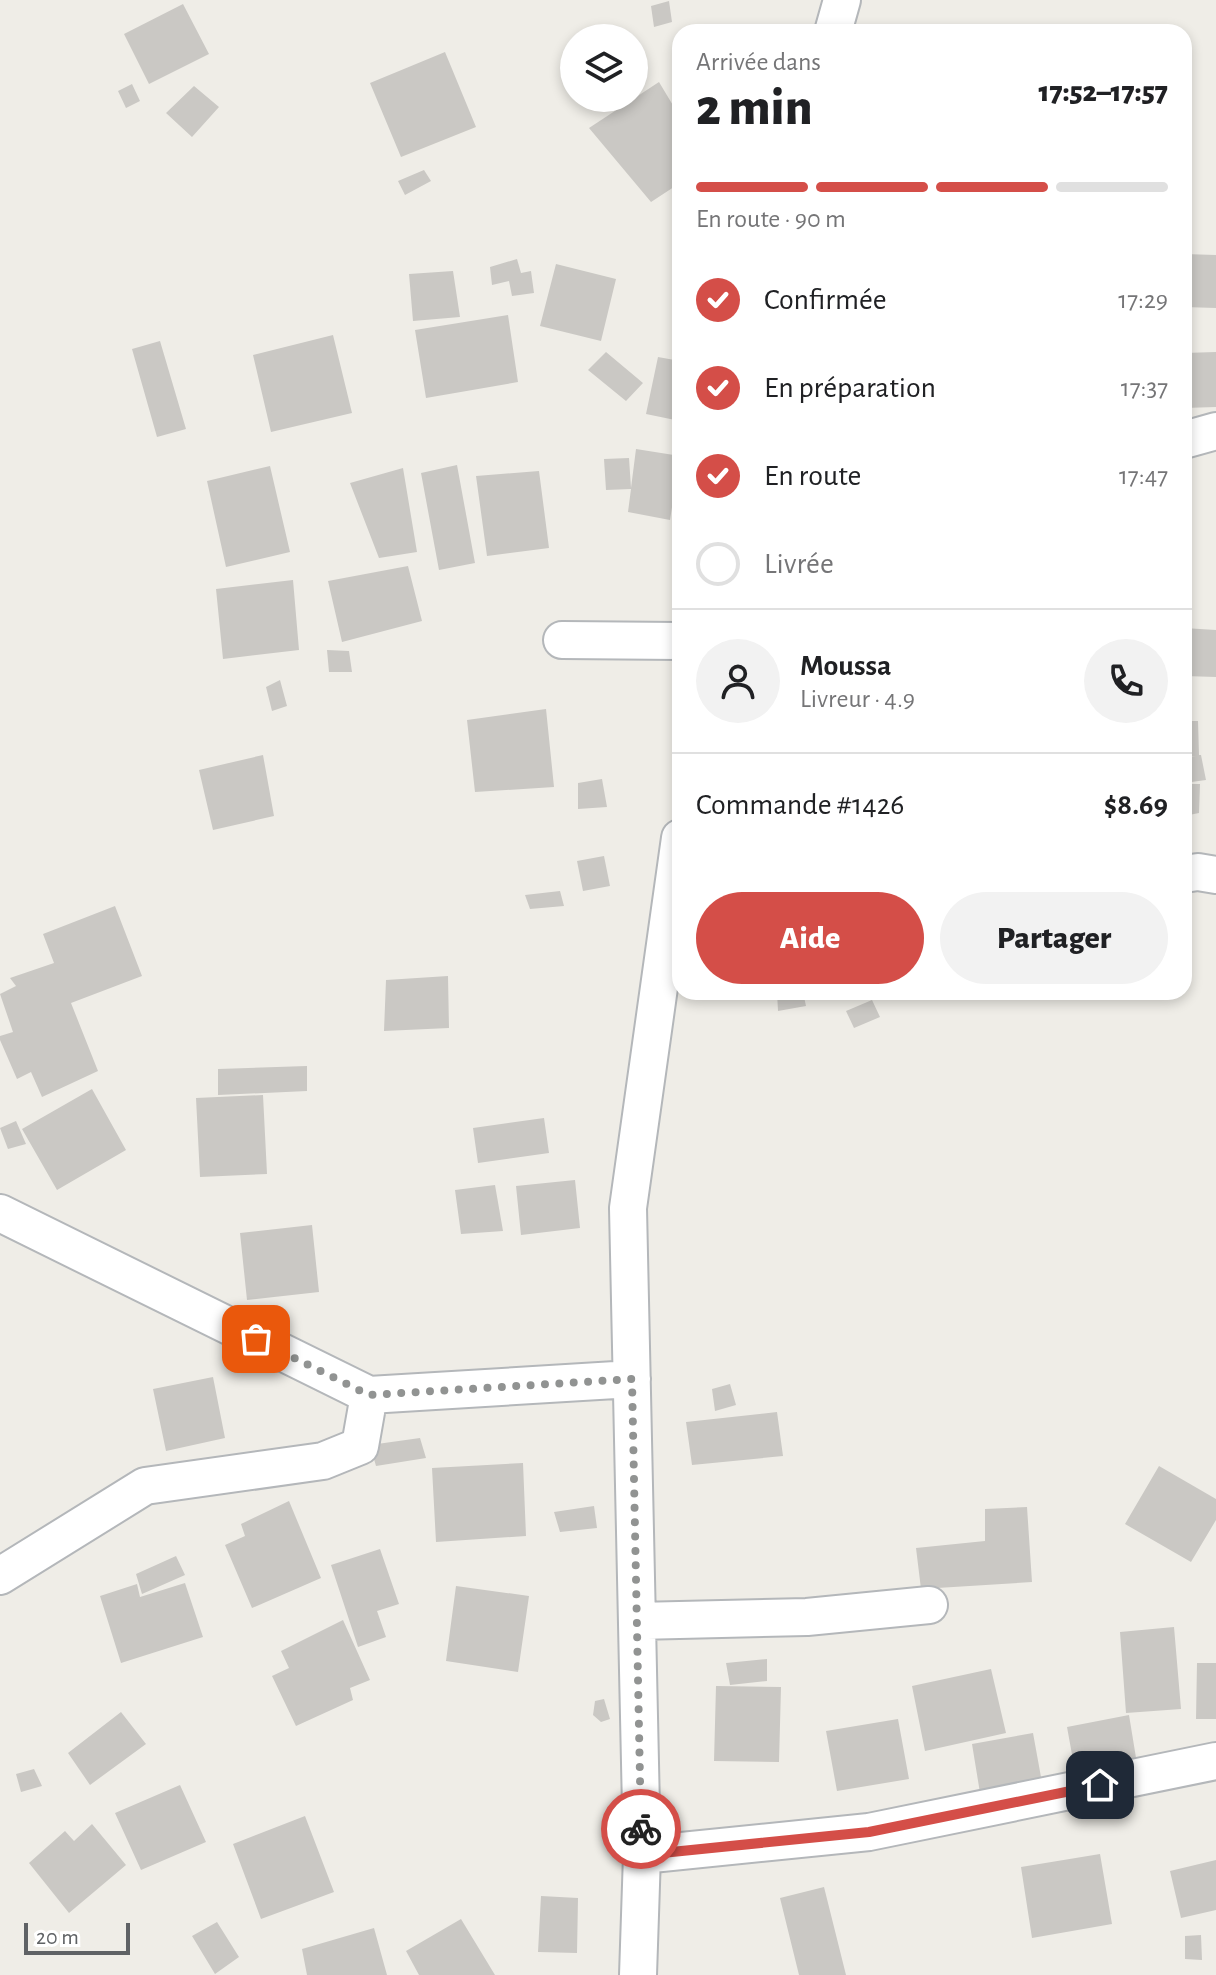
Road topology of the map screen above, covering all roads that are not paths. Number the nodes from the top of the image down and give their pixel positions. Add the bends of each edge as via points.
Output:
1 (842, 0) edge
2 (835, 24) edge
3 (1216, 431) edge
4 (1192, 438) edge
5 (562, 640) dead end
6 (672, 641) edge
7 (1192, 873) edge
8 (1216, 875) edge
9 (672, 951) edge
10 (0, 1213) edge
11 (632, 1379) junction
12 (369, 1395) junction
13 (0, 1576) edge
14 (929, 1605) dead end
15 (637, 1621) junction
16 (1216, 1761) edge
17 (642, 1855) junction
18 (638, 1975) edge

1 - 2 street
3 - 4 street
5 - 6 street
7 - 8 street
9 - 11 street via 628,1208
10 - 12 street
11 - 12 street
11 - 15 street
12 - 13 street via 360,1446 323,1461 145,1486
14 - 15 street via 807,1617
15 - 17 street
16 - 17 street via 869,1832
17 - 18 street

